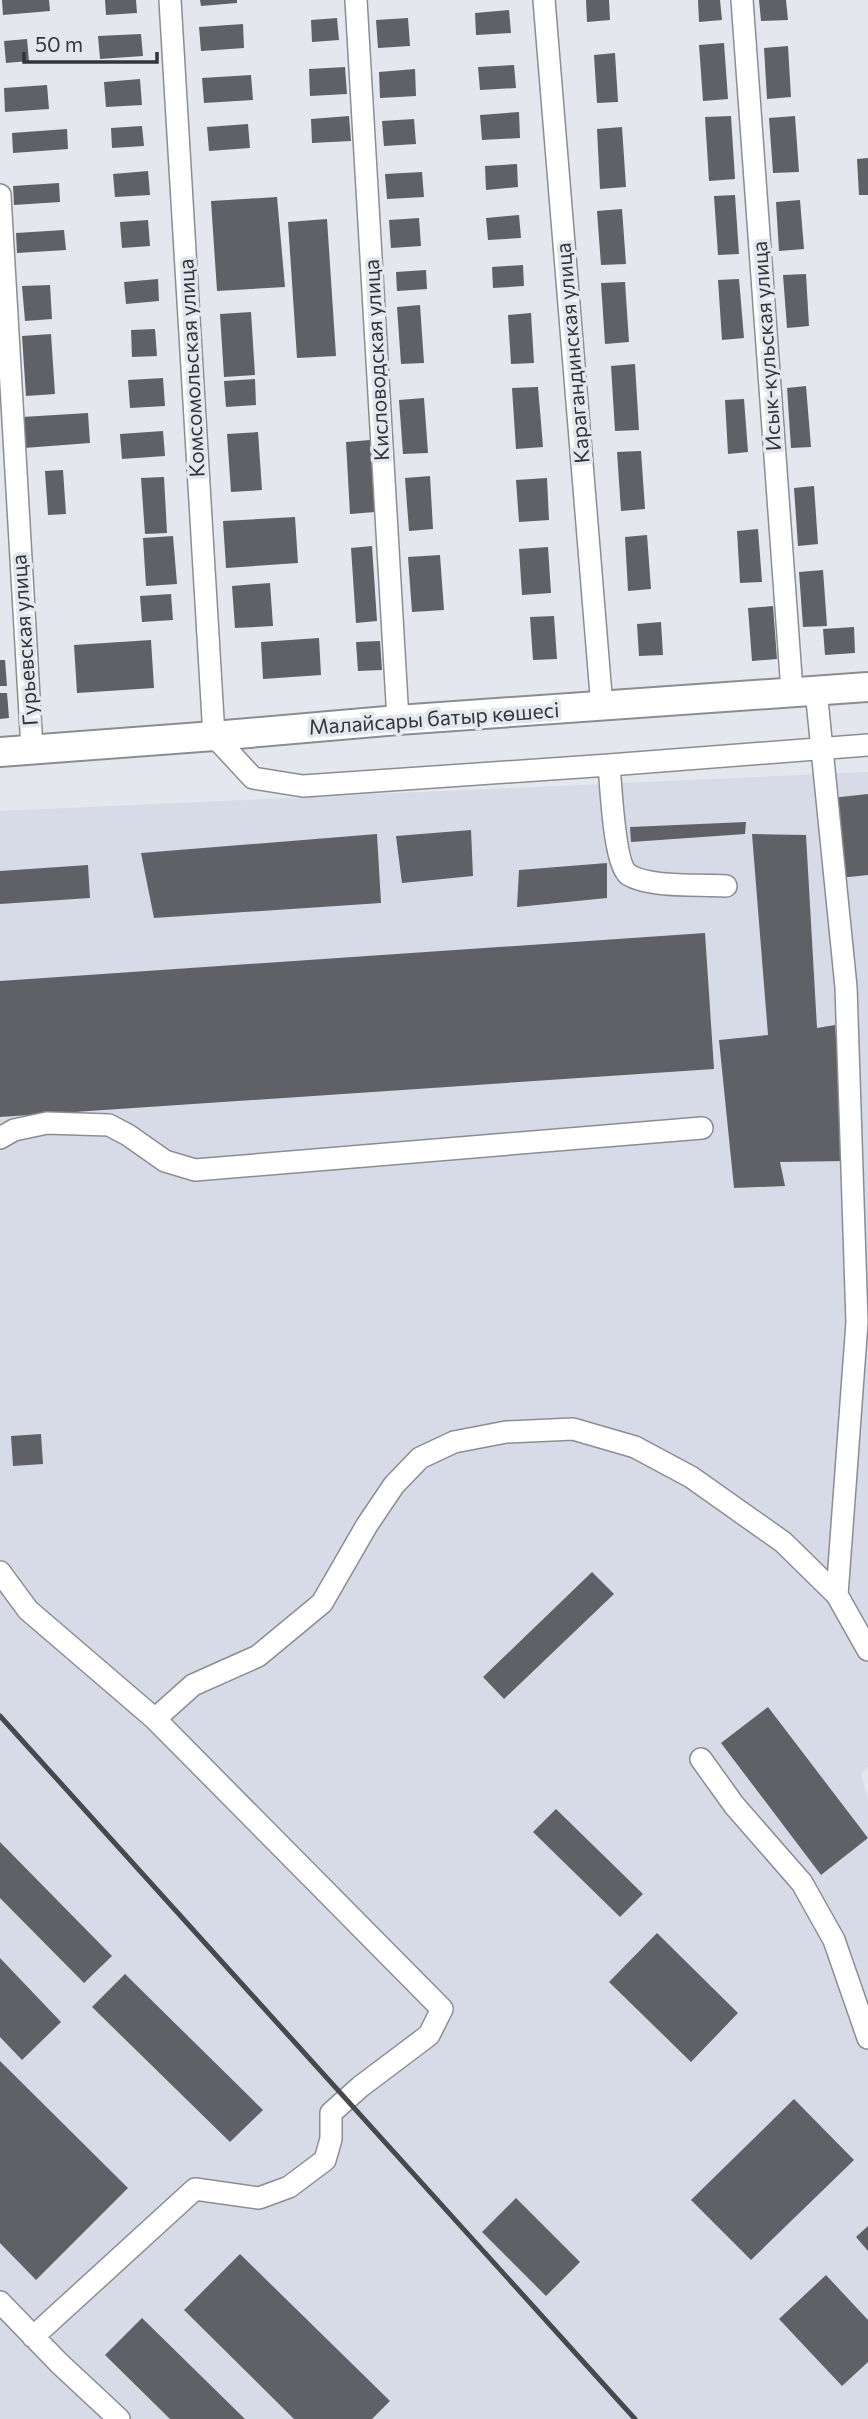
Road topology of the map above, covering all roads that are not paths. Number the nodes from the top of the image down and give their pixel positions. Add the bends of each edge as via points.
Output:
1 (170, 0) edge
2 (356, 0) edge
3 (544, 0) edge
4 (742, 0) edge
5 (0, 195) edge
6 (868, 687) edge
7 (804, 691) junction
8 (603, 707) junction
9 (398, 720) junction
10 (214, 736) junction
11 (868, 745) edge
12 (822, 748) junction
13 (32, 749) junction
14 (0, 752) edge
15 (609, 765) junction
16 (726, 886) dead end
17 (702, 1128) dead end
18 (0, 1138) edge
19 (0, 1572) edge
20 (837, 1595) junction
21 (868, 1650) edge
22 (155, 1719) junction
23 (701, 1759) dead end
24 (868, 2038) edge
25 (0, 2302) edge
26 (33, 2337) junction
27 (119, 2419) edge

1 - 10 street, Комсомольская улица
2 - 9 street, Кисловодская улица
3 - 8 street, Карагандинская улица
4 - 7 street, Исык-кульская улица
5 - 13 street, Гурьевская улица
6 - 7 main road, Малайсары батыр көшесі
7 - 8 main road, Малайсары батыр көшесі
7 - 12 street, Исык-кульская улица
8 - 9 main road, Малайсары батыр көшесі
9 - 10 main road, Малайсары батыр көшесі
10 - 13 main road, Малайсары батыр көшесі
10 - 15 street via 253,778 303,786
11 - 12 street
12 - 15 street
12 - 20 street, Исык-кульская улица via 846,987 857,1322
13 - 14 main road, Малайсары батыр көшесі
15 - 16 street via 618,858 626,874 645,881
17 - 18 street via 195,1170 165,1161 109,1125 47,1123
19 - 22 street via 27,1610
20 - 21 street
20 - 22 street via 783,1542 691,1477 635,1447 573,1429 506,1432 454,1441 420,1458 394,1485 322,1603 258,1656 193,1685
22 - 26 street via 442,2009 429,2035 331,2113 326,2160 289,2187 259,2198 195,2189
23 - 24 street via 802,1883 834,1940
25 - 26 street
26 - 27 street

